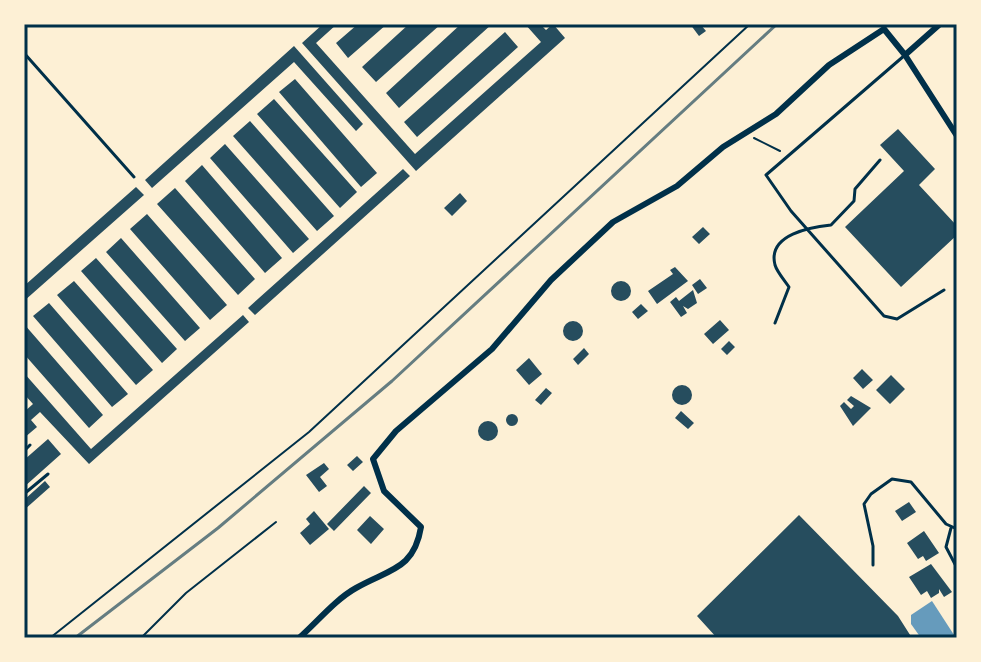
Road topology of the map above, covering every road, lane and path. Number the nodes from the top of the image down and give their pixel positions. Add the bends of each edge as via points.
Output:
1 (750, 24) edge
2 (940, 24) edge
3 (24, 53) edge
4 (905, 55) junction
5 (745, 134) junction
6 (957, 136) edge
7 (789, 155) junction
8 (880, 160) dead end
9 (134, 177) dead end
10 (806, 227) junction
11 (944, 290) dead end
12 (775, 323) dead end
13 (30, 445) dead end
14 (24, 451) edge
15 (48, 474) dead end
16 (24, 494) edge
17 (276, 522) dead end
18 (951, 528) junction
19 (957, 529) edge
20 (873, 565) dead end
21 (957, 568) edge
22 (50, 638) edge
23 (141, 638) edge
24 (299, 638) edge

1 - 22 path via 309,432
2 - 4 street
3 - 9 lane
4 - 5 street via 884,29 829,65 776,114
4 - 6 street
4 - 7 lane
5 - 7 path
5 - 24 street via 677,186 613,222 551,280 492,349 396,431 373,459 384,491 421,527 417,548 394,572 355,588
7 - 10 lane via 766,175
8 - 10 lane via 831,225
10 - 11 lane via 884,316 897,319
10 - 12 lane via 788,236 776,252 775,265 789,287
13 - 14 lane
15 - 16 lane
17 - 23 path via 186,593
18 - 19 lane
18 - 20 lane via 911,482 892,479 864,504
18 - 21 lane via 946,547

